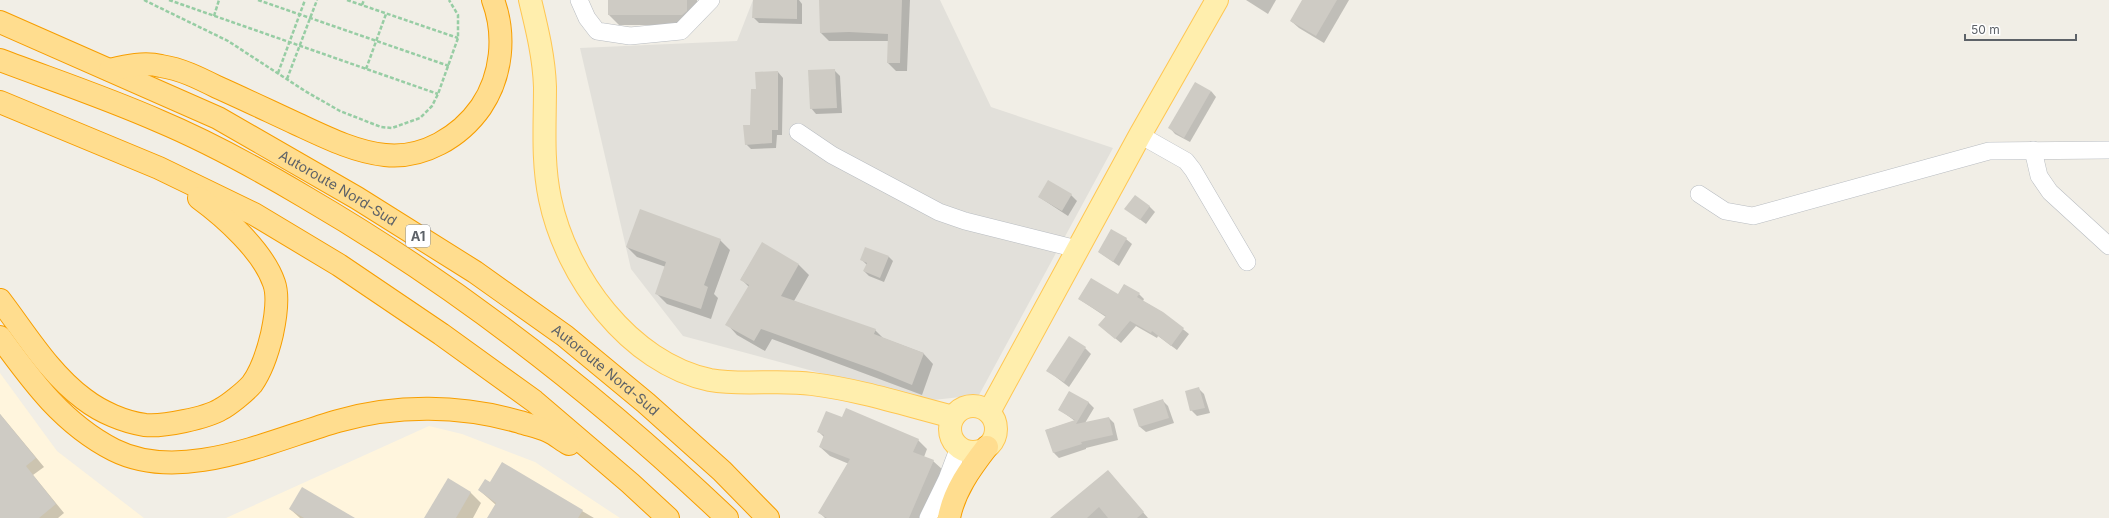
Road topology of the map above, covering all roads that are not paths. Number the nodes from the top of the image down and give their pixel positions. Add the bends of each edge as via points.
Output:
1 (493, 0) edge
2 (530, 0) edge
3 (579, 0) edge
4 (711, 0) edge
5 (1217, 0) edge
6 (10, 26) edge
7 (0, 60) edge
8 (110, 70) junction
9 (0, 102) edge
10 (798, 132) dead end
11 (1140, 135) junction
12 (2033, 150) junction
13 (2109, 150) edge
14 (159, 168) junction
15 (1700, 194) dead end
16 (2109, 246) edge
17 (1077, 249) junction
18 (1247, 262) dead end
19 (0, 300) edge
20 (0, 336) edge
21 (989, 412) junction
22 (953, 417) junction
23 (959, 447) junction
24 (987, 447) junction
25 (630, 483) junction
26 (668, 518) edge
27 (727, 518) edge
28 (768, 518) edge
29 (928, 518) edge
30 (949, 518) edge

1 - 8 highway via 498,14 501,44 497,73 488,96 470,122 448,140 416,153 386,155 355,148 318,134 175,69 142,64
2 - 22 main road via 543,60 544,156 555,220 562,241 581,278 606,311 632,338 645,350 676,368 710,380 811,383
3 - 4 street via 597,32 630,36 681,31
5 - 11 main road
6 - 8 highway, Autoroute Nord-Sud / A1
7 - 27 highway, Autoroute Nord-Sud / A1 via 159,121 264,173 372,236 483,313 594,400 681,474
8 - 28 highway, Autoroute Nord-Sud / A1 via 218,118 357,198 475,272 565,336 646,403 722,471
9 - 14 highway
10 - 17 street via 832,155 939,212
11 - 17 main road
11 - 18 street via 1186,161
12 - 13 street
12 - 15 street via 1989,150 1753,216 1725,211
12 - 16 street via 2039,176 2050,192
14 - 19 highway via 236,228 275,284 276,317 268,353 252,384 246,390 221,410 178,423 145,425 114,417 84,400 53,371
14 - 25 highway via 254,214 339,265 534,401
17 - 21 main road
20 - 25 highway via 40,392 74,424 114,450 153,462 198,461 240,452 339,420 394,410 433,408 472,412 547,430
21 - 22 main road via 971,405 964,407
21 - 24 main road via 994,419 996,434
22 - 23 main road via 950,433
23 - 24 main road via 976,452
23 - 29 street
24 - 30 highway via 960,486
25 - 26 highway

